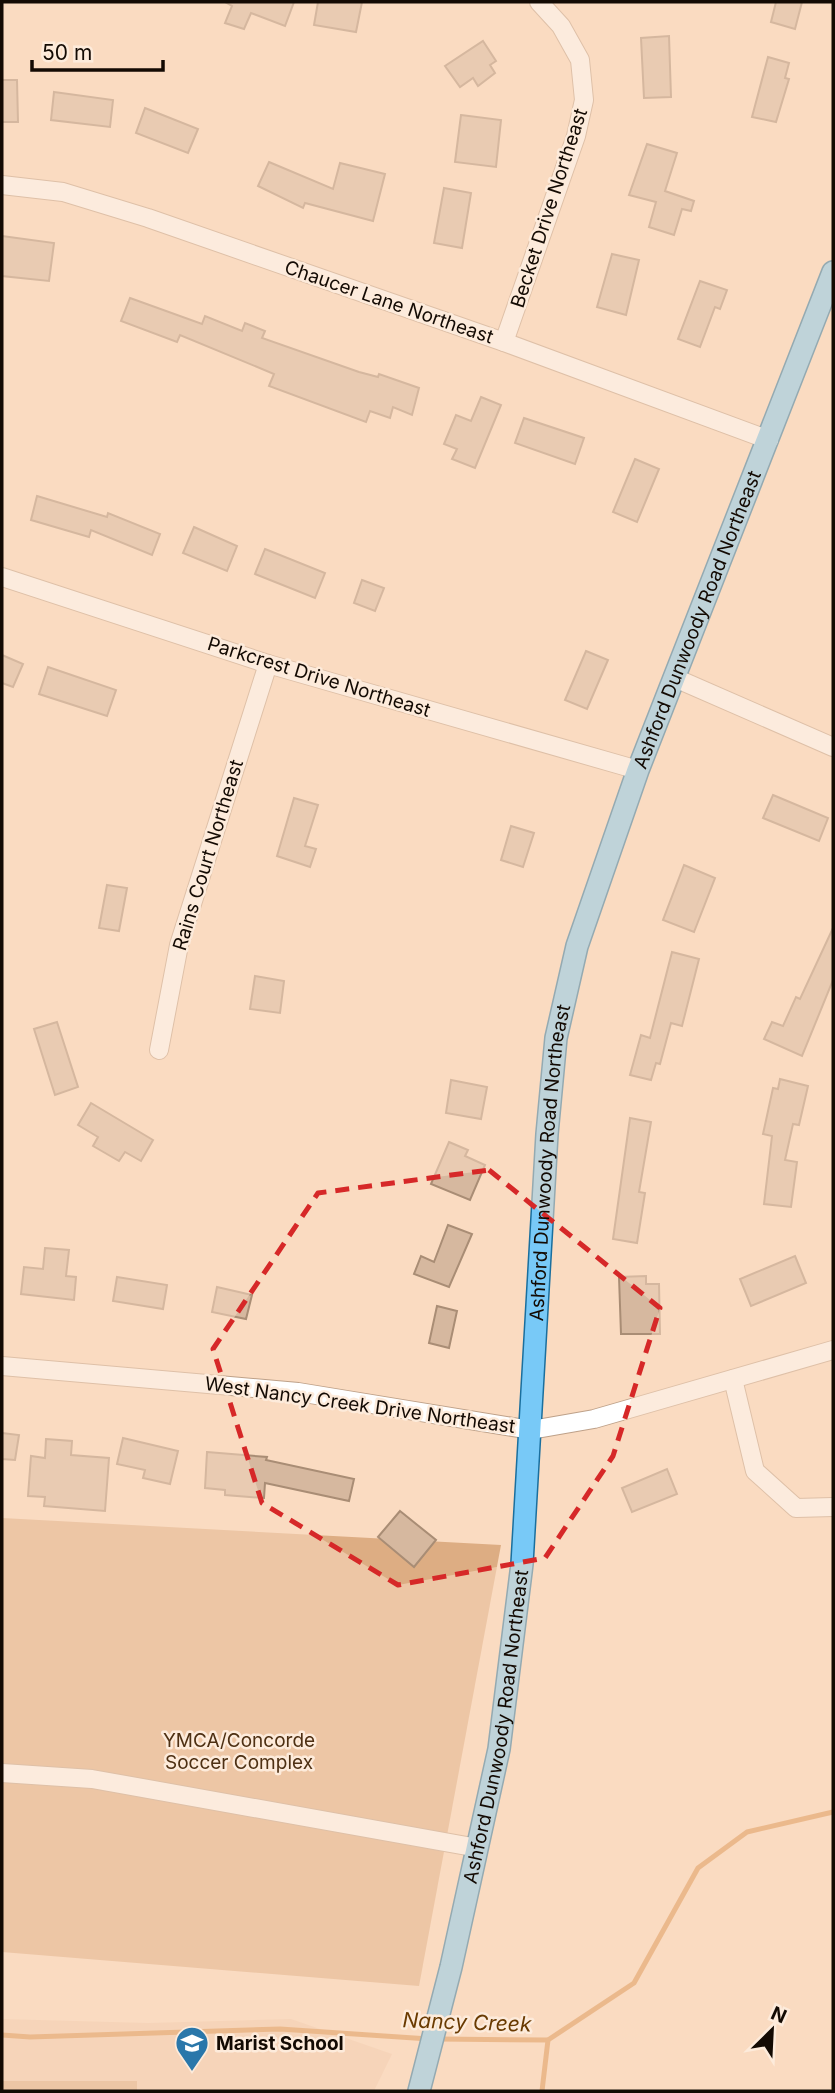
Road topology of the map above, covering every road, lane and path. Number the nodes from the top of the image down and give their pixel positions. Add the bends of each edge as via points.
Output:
1 (539, 2) edge
2 (2, 185) edge
3 (833, 272) edge
4 (504, 342) junction
5 (769, 440) junction
6 (2, 577) edge
7 (268, 664) junction
8 (675, 678) junction
9 (833, 747) edge
10 (638, 770) junction
11 (159, 1049) dead end
12 (833, 1350) edge
13 (2, 1366) edge
14 (733, 1379) junction
15 (531, 1430) junction
16 (833, 1507) edge
17 (2, 1773) edge
18 (478, 1848) junction
19 (419, 2091) edge

1 - 4 street, Becket Drive Northeast via 561,26 580,60 584,100 576,136
2 - 4 street, Chaucer Lane Northeast via 63,192 148,218
3 - 5 main road, Ashford Dunwoody Road Northeast
4 - 5 street, Chaucer Lane Northeast
5 - 8 main road, Ashford Dunwoody Road Northeast
6 - 7 street, Parkcrest Drive Northeast
7 - 10 street, Parkcrest Drive Northeast
7 - 11 street, Rains Court Northeast via 179,945
8 - 9 street
8 - 10 main road, Ashford Dunwoody Road Northeast
10 - 15 main road, Ashford Dunwoody Road Northeast via 577,946 556,1038
12 - 14 street, West Nancy Creek Drive Northeast
13 - 15 street, West Nancy Creek Drive Northeast via 298,1392
14 - 15 street, West Nancy Creek Drive Northeast via 594,1419
14 - 16 street via 755,1471 796,1508
15 - 18 main road, Ashford Dunwoody Road Northeast via 522,1564 501,1736
17 - 18 street via 92,1779
18 - 19 main road, Ashford Dunwoody Road Northeast

